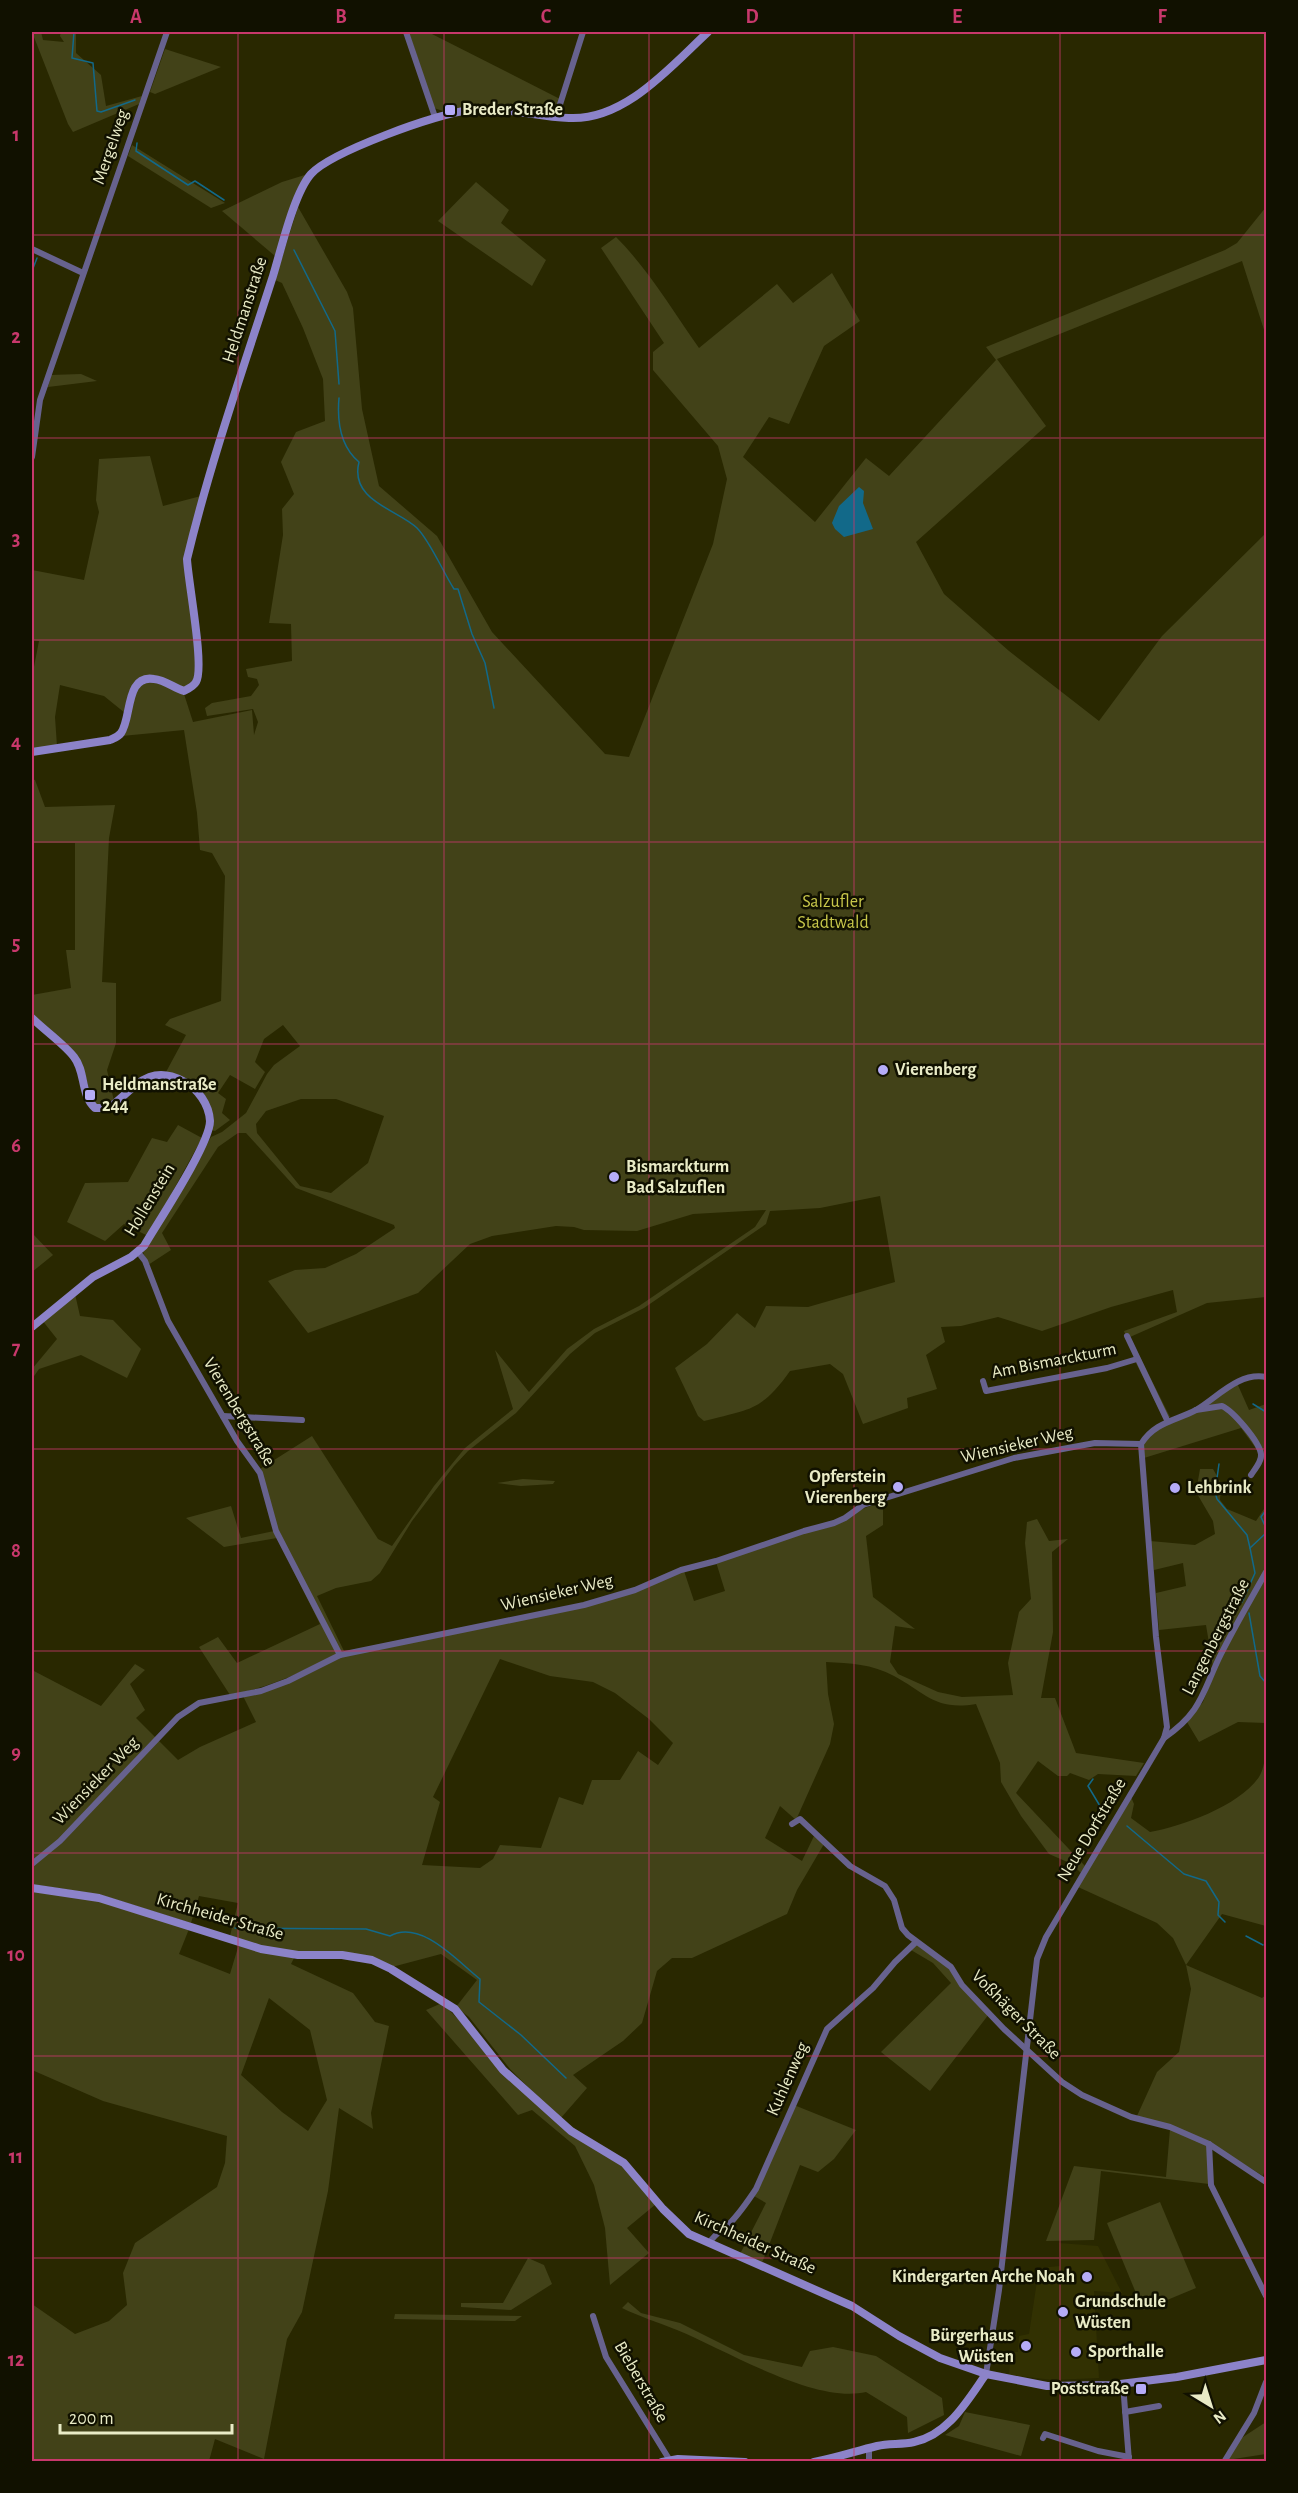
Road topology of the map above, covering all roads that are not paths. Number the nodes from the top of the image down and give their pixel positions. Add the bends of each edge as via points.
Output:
1 (168, 32) edge
2 (406, 32) edge
3 (583, 32) edge
4 (708, 32) edge
5 (435, 117) junction
6 (556, 117) junction
7 (32, 249) edge
8 (83, 273) junction
9 (32, 456) edge
10 (32, 752) edge
11 (32, 1018) edge
12 (138, 1252) junction
13 (32, 1327) edge
14 (1127, 1336) dead end
15 (1137, 1359) junction
16 (1266, 1377) edge
17 (982, 1381) dead end
18 (1196, 1410) junction
19 (223, 1416) junction
20 (302, 1420) dead end
21 (1167, 1420) junction
22 (1141, 1443) junction
23 (1251, 1475) dead end
24 (1266, 1572) edge
25 (340, 1655) junction
26 (1164, 1738) junction
27 (792, 1824) dead end
28 (32, 1864) edge
29 (32, 1888) edge
30 (916, 1942) junction
31 (1027, 2048) junction
32 (1209, 2144) junction
33 (1266, 2182) edge
34 (709, 2243) junction
35 (1266, 2296) edge
36 (593, 2316) dead end
37 (1266, 2360) edge
38 (986, 2374) junction
39 (1266, 2382) edge
40 (1123, 2384) junction
41 (1159, 2406) dead end
42 (1125, 2412) junction
43 (1043, 2438) dead end
44 (869, 2448) junction
45 (1129, 2459) edge
46 (665, 2460) edge
47 (745, 2462) edge
48 (814, 2462) edge
49 (869, 2462) edge
50 (1224, 2462) edge

1 - 8 street, Mergelweg
2 - 5 street
3 - 6 street
4 - 6 main road, Heldmanstraße via 623,102 598,115
5 - 6 main road, Heldmanstraße via 471,110 501,110
5 - 10 main road, Heldmanstraße via 326,162 304,184 245,363 188,558 198,654 196,683 184,691 148,678 132,691 120,735 110,741
7 - 8 street
8 - 9 street, Mergelweg via 40,400
11 - 12 main road, Hollenstein via 73,1055 95,1108 109,1108 137,1083 153,1075 185,1082 198,1092 208,1110 210,1122 204,1143
12 - 13 main road, Hollenstein via 93,1276
12 - 19 street, Vierenbergstraße via 168,1320
14 - 15 street, Am Bismarckturm
15 - 17 street, Am Bismarckturm via 986,1390
15 - 21 street, Am Bismarckturm
16 - 18 street via 1233,1384
18 - 21 street
18 - 23 street via 1222,1406 1237,1417 1261,1453
19 - 20 street
19 - 25 street, Vierenbergstraße via 260,1473 276,1531
21 - 22 street
22 - 25 street, Wiensieker Weg via 1095,1443 1014,1458 863,1505 834,1523 681,1570 635,1590 585,1605
22 - 26 street, Neue Dorfstraße via 1167,1728
24 - 26 street, Langenbergstraße via 1220,1656 1202,1700
25 - 28 street, Wiensieker Weg via 261,1691 199,1703 186,1710 60,1841
26 - 31 street, Neue Dorfstraße via 1046,1937 1037,1959
27 - 30 street, Voßhäger Straße via 800,1819 850,1866 885,1886 894,1900 902,1928
29 - 34 main road, Kirchheider Straße via 99,1898 261,1949 298,1955 342,1955 372,1960 391,1969 454,2009 503,2070 571,2131 624,2163 681,2228
30 - 31 street, Voßhäger Straße via 951,1967 962,1985
30 - 34 street, Kuhlenweg via 827,2029 756,2188 743,2208
31 - 32 street, Voßhäger Straße via 1062,2082 1082,2095
31 - 38 street, Neue Dorfstraße
32 - 33 street, Voßhäger Straße
32 - 35 street via 1212,2185
34 - 38 main road, Kirchheider Straße via 852,2306 918,2348
36 - 46 street, Bieberstraße via 606,2357
37 - 40 main road, Kirchheider Straße
38 - 40 main road, Kirchheider Straße via 1047,2386
38 - 44 main road via 964,2407 944,2427 912,2442
39 - 50 street via 1254,2414
40 - 42 street
41 - 42 street
42 - 45 street
43 - 45 street via 1045,2434
44 - 48 main road
44 - 49 street
46 - 47 main road

